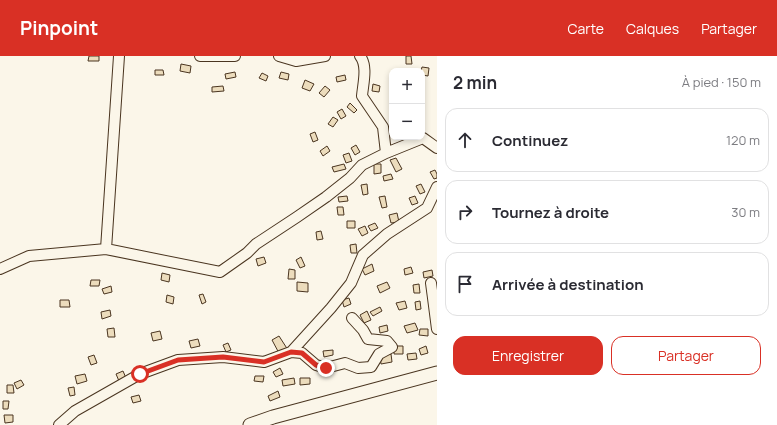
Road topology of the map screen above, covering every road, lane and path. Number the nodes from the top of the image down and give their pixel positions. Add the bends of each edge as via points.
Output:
1 (119, 56) edge
2 (200, 56) edge
3 (235, 56) edge
4 (279, 56) edge
5 (325, 56) edge
6 (360, 56) edge
7 (437, 148) edge
8 (386, 153) junction
9 (437, 187) edge
10 (106, 249) junction
11 (0, 269) edge
12 (431, 283) dead end
13 (352, 318) dead end
14 (437, 329) edge
15 (291, 352) junction
16 (437, 373) edge
17 (59, 425) edge
18 (250, 425) edge

1 - 10 street
2 - 3 street
4 - 5 street via 296,61
6 - 8 street via 365,66 362,96 383,126
7 - 8 street via 423,138
8 - 10 street via 362,165 326,197 256,244 220,272
9 - 15 street via 427,208 387,234 363,255 351,283
10 - 11 street via 29,256
12 - 14 street
13 - 15 street via 368,339 387,341 392,347 379,354 371,367 358,368 345,363 326,368 316,365 302,353
15 - 17 street via 264,362 223,357 178,360 140,374 75,411
16 - 18 main road

